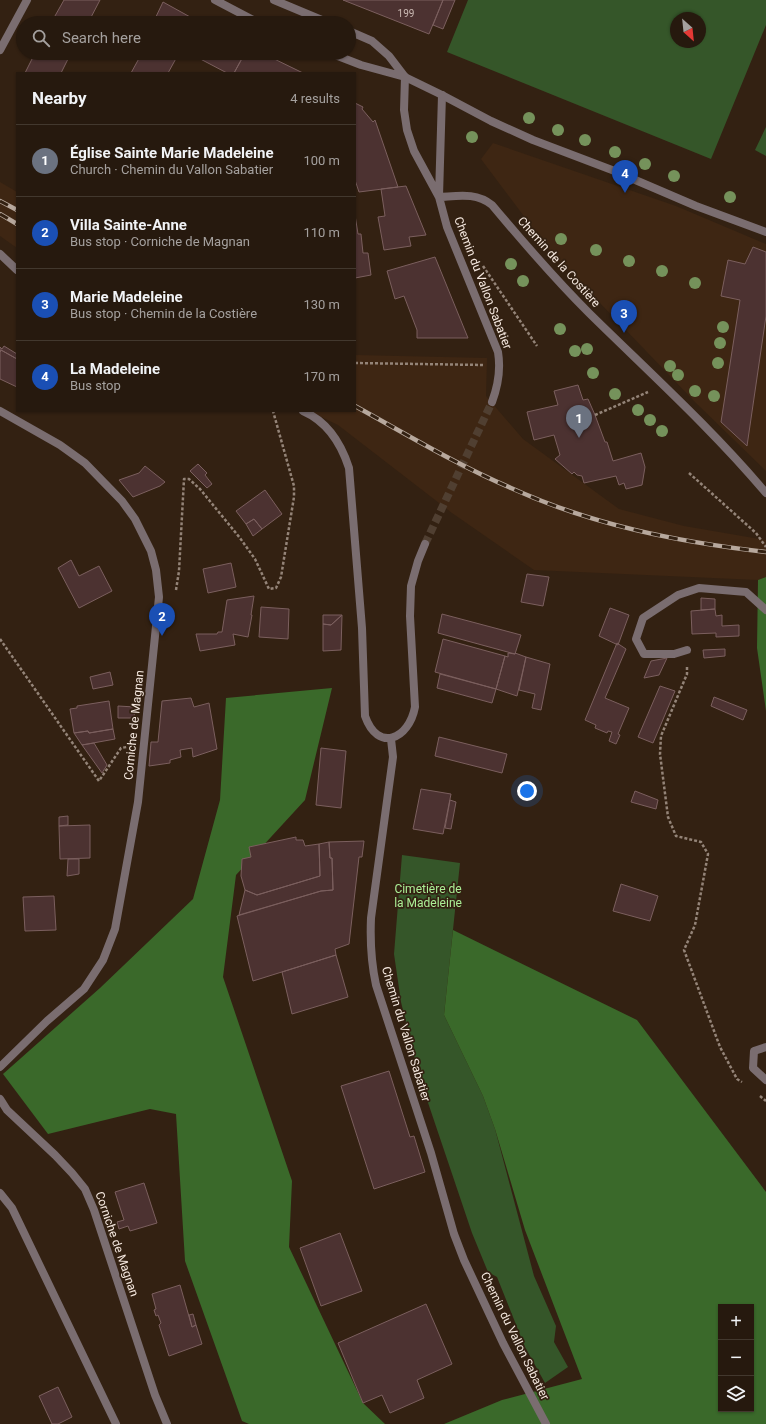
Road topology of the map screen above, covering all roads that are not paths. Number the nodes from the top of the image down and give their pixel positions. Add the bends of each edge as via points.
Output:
1 (27, 0) edge
2 (215, 0) edge
3 (274, 0) edge
4 (18, 16) edge
5 (246, 16) edge
6 (312, 16) edge
7 (16, 20) edge
8 (356, 34) edge
9 (0, 50) edge
10 (348, 60) edge
11 (405, 76) junction
12 (442, 95) junction
13 (438, 196) junction
14 (766, 232) edge
15 (0, 254) edge
16 (16, 269) edge
17 (492, 402) tunnel mouth
18 (0, 411) edge
19 (305, 412) edge
20 (766, 493) edge
21 (425, 544) tunnel mouth
22 (766, 610) edge
23 (687, 650) road end
24 (391, 739) junction
25 (766, 1047) edge
26 (0, 1067) edge
27 (766, 1080) edge
28 (0, 1099) edge
29 (0, 1193) edge
30 (116, 1424) edge
31 (167, 1424) edge
32 (546, 1424) edge

1 - 4 street
2 - 5 street
3 - 6 street
7 - 9 street
8 - 11 street via 372,40
10 - 11 street
11 - 12 street
11 - 13 street, Chemin du Vallon Sabatier via 404,110 407,130 414,151
12 - 13 street, Chemin du Vallon Sabatier
12 - 14 street via 491,122 533,140
13 - 17 street, Chemin du Vallon Sabatier via 447,227 498,352 500,365
13 - 20 street, Chemin de la Costière via 471,195 492,205 553,276 684,405
15 - 16 street
18 - 26 street, Corniche de Magnan via 60,445 85,463 122,501 152,551 159,597 138,802 114,929 103,960 84,989
19 - 24 street via 321,422 332,434 349,468 362,628 365,716 375,732
21 - 24 street via 411,586 415,707 406,728
22 - 23 street via 746,592 699,588 678,595 643,618 636,638 644,654 674,654
24 - 32 street, Chemin du Vallon Sabatier via 393,757 371,918 370,950 376,985 459,1247 483,1301
25 - 27 street via 754,1051 753,1068
28 - 31 street, Corniche de Magnan via 7,1110 55,1155 85,1190
29 - 30 street via 12,1208

